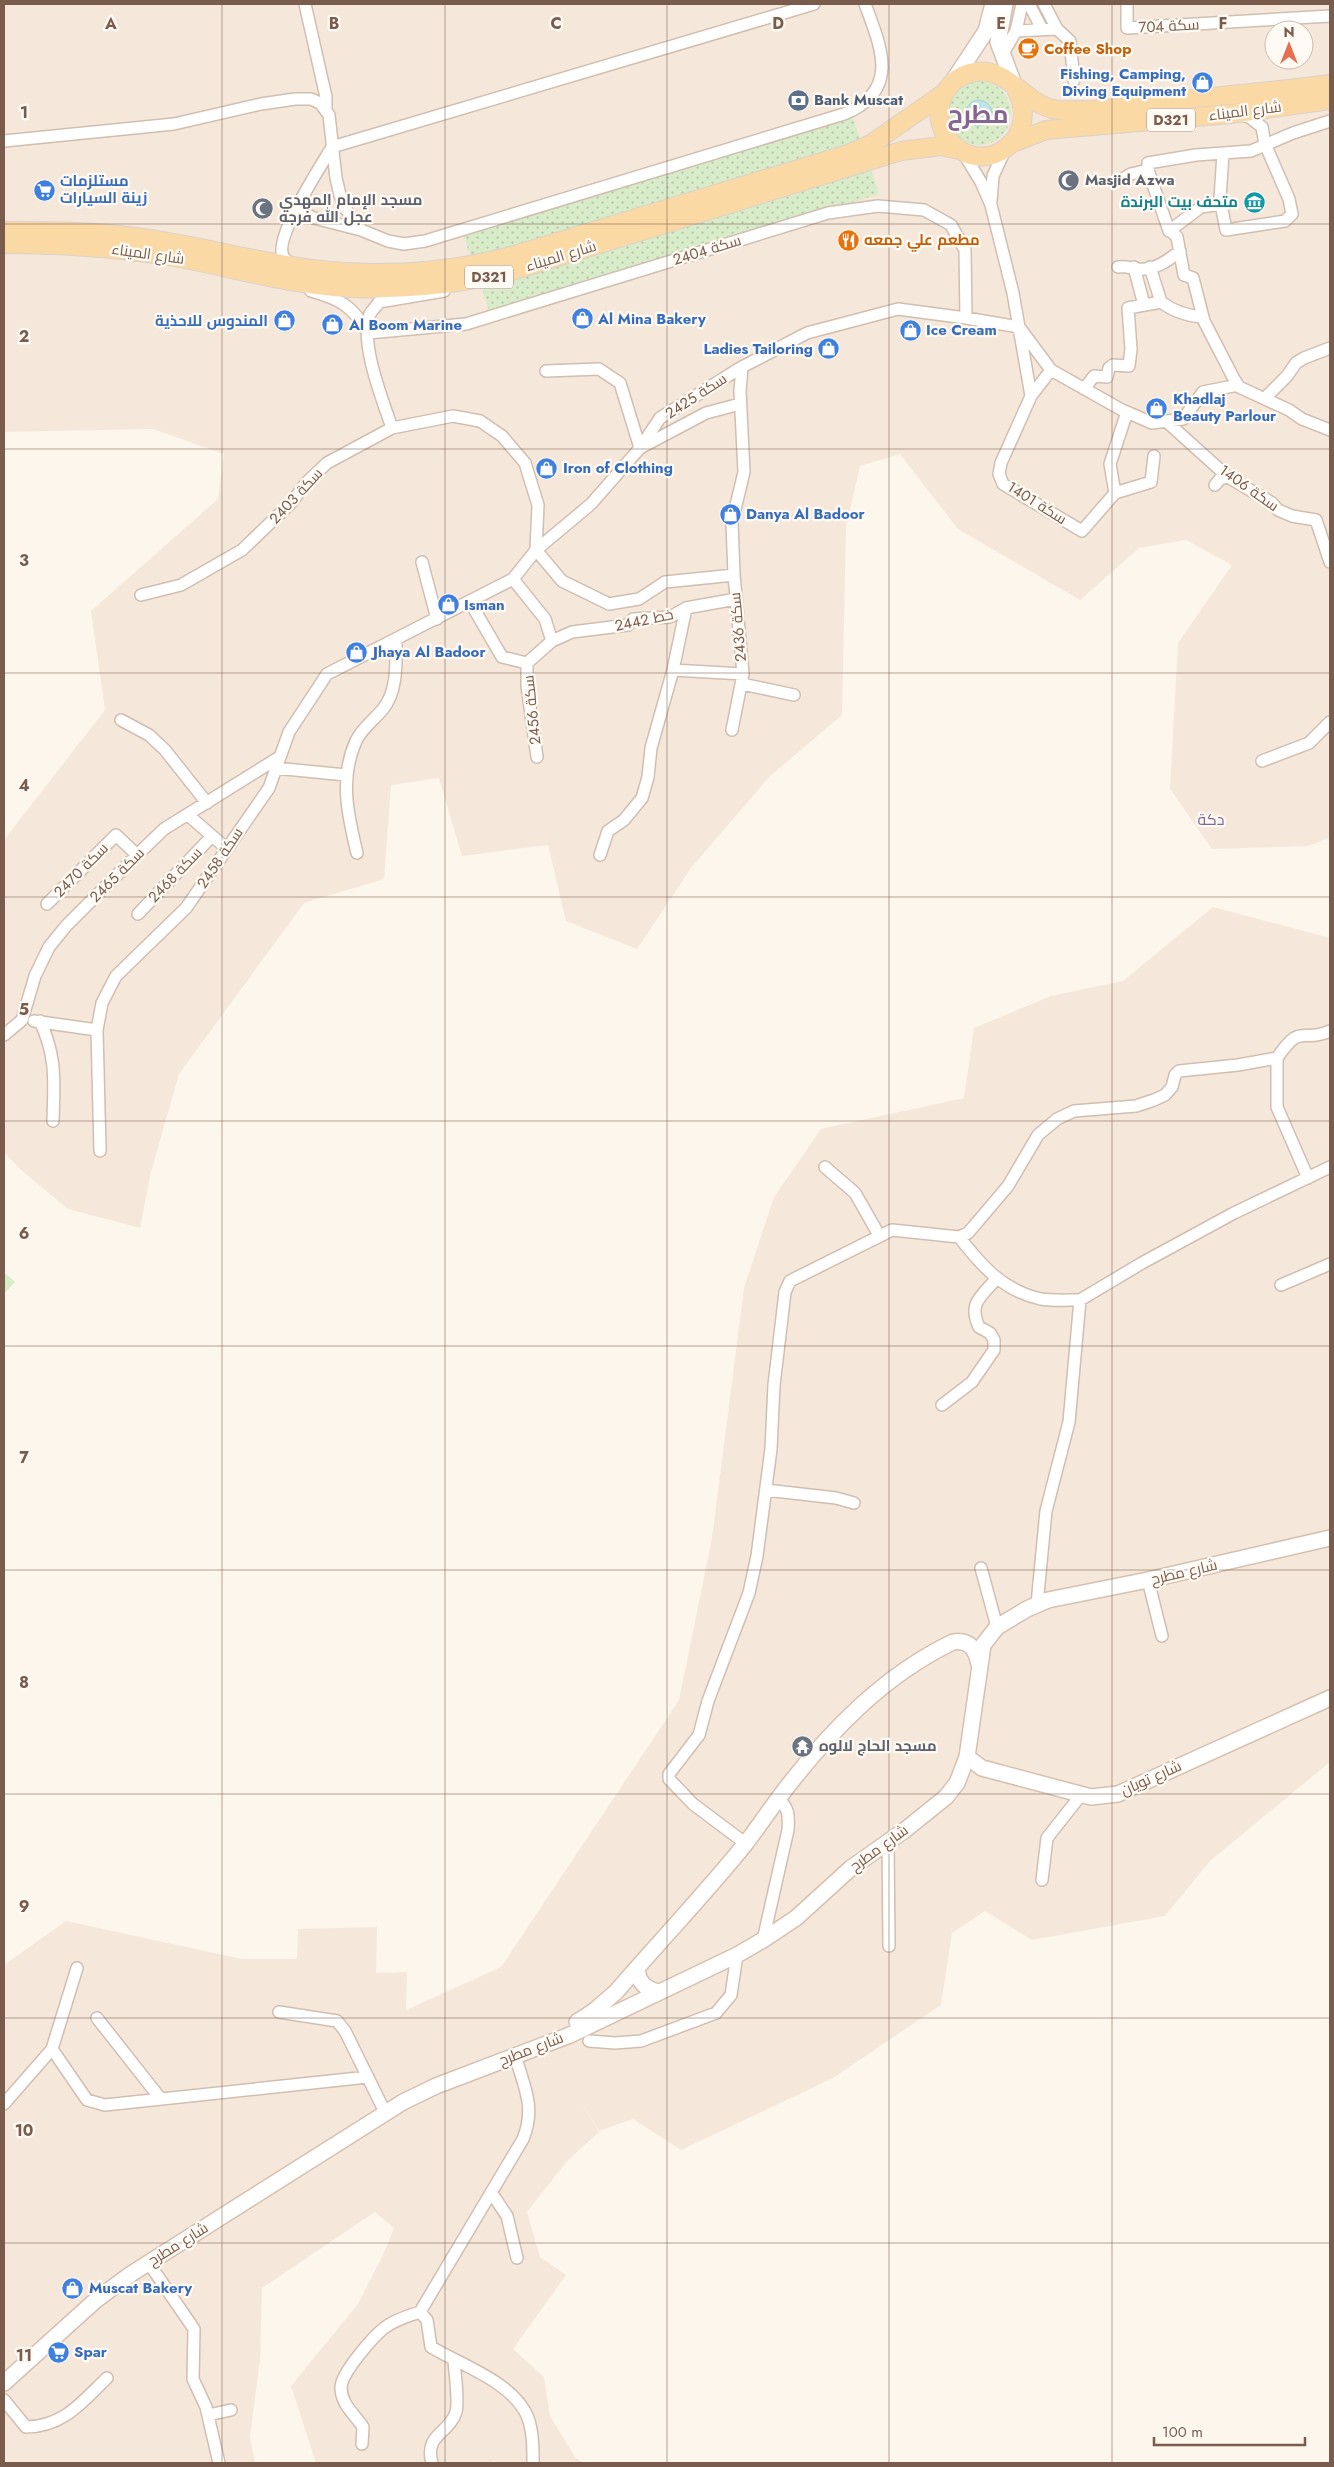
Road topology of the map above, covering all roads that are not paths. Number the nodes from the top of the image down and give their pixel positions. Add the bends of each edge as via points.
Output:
1 (304, 4) edge
2 (814, 4) edge
3 (864, 4) edge
4 (993, 4) edge
5 (1004, 4) edge
6 (1022, 4) edge
7 (1030, 4) edge
8 (1044, 4) edge
9 (1128, 4) edge
10 (1330, 16) edge
11 (1042, 29) junction
12 (1057, 29) junction
13 (1016, 30) junction
14 (1002, 55) junction
15 (1074, 80) dead end
16 (1330, 84) edge
17 (1015, 88) junction
18 (946, 89) junction
19 (1330, 100) edge
20 (1280, 107) junction
21 (326, 109) junction
22 (1230, 114) junction
23 (1330, 120) edge
24 (1262, 127) junction
25 (4, 141) edge
26 (1265, 144) junction
27 (1009, 146) junction
28 (332, 147) junction
29 (960, 150) junction
30 (1223, 153) junction
31 (1148, 170) junction
32 (1121, 180) dead end
33 (1221, 204) junction
34 (991, 206) junction
35 (296, 210) junction
36 (361, 230) junction
37 (4, 231) edge
38 (1169, 231) junction
39 (4, 244) edge
40 (1180, 251) junction
41 (291, 265) junction
42 (1118, 267) dead end
43 (1150, 267) junction
44 (1134, 268) junction
45 (237, 270) junction
46 (459, 283) junction
47 (1161, 302) junction
48 (1144, 306) junction
49 (1203, 317) junction
50 (966, 318) junction
51 (1019, 327) junction
52 (368, 333) junction
53 (1330, 348) edge
54 (742, 367) junction
55 (1051, 370) junction
56 (546, 371) dead end
57 (1238, 385) junction
58 (1084, 389) junction
59 (1030, 396) junction
60 (1265, 398) junction
61 (740, 404) junction
62 (1127, 412) junction
63 (1166, 421) junction
64 (392, 428) junction
65 (1330, 430) edge
66 (640, 448) junction
67 (1154, 456) dead end
68 (1228, 477) junction
69 (1215, 485) dead end
70 (1115, 493) junction
71 (536, 550) junction
72 (422, 562) dead end
73 (1330, 562) edge
74 (734, 574) junction
75 (513, 579) junction
76 (141, 596) dead end
77 (736, 599) junction
78 (470, 602) junction
79 (686, 608) junction
80 (437, 619) junction
81 (396, 639) junction
82 (552, 642) junction
83 (527, 663) junction
84 (673, 670) junction
85 (742, 679) junction
86 (794, 695) dead end
87 (121, 720) dead end
88 (1330, 722) edge
89 (732, 730) dead end
90 (537, 757) dead end
91 (1262, 761) dead end
92 (277, 763) junction
93 (346, 775) junction
94 (207, 803) junction
95 (188, 815) junction
96 (212, 836) junction
97 (226, 848) junction
98 (357, 853) dead end
99 (137, 855) junction
100 (600, 855) dead end
101 (47, 904) dead end
102 (138, 914) dead end
103 (22, 1020) junction
104 (40, 1021) junction
105 (97, 1030) junction
106 (1330, 1031) edge
107 (4, 1035) edge
108 (1277, 1058) junction
109 (53, 1121) dead end
110 (100, 1151) dead end
111 (825, 1167) dead end
112 (1330, 1167) edge
113 (1308, 1178) junction
114 (879, 1235) junction
115 (959, 1237) junction
116 (1330, 1264) edge
117 (996, 1279) junction
118 (1281, 1285) dead end
119 (1080, 1300) junction
120 (942, 1405) dead end
121 (766, 1490) junction
122 (854, 1503) dead end
123 (1330, 1538) edge
124 (981, 1568) dead end
125 (1148, 1580) junction
126 (1038, 1604) junction
127 (997, 1626) junction
128 (1162, 1636) dead end
129 (978, 1664) junction
130 (1330, 1698) edge
131 (966, 1757) junction
132 (1082, 1795) junction
133 (778, 1798) junction
134 (888, 1842) junction
135 (746, 1843) junction
136 (1042, 1880) dead end
137 (764, 1940) junction
138 (889, 1946) dead end
139 (737, 1955) junction
140 (77, 1968) dead end
141 (637, 1968) junction
142 (658, 1992) junction
143 (279, 2012) dead end
144 (97, 2018) dead end
145 (580, 2038) junction
146 (52, 2049) junction
147 (515, 2055) junction
148 (368, 2077) junction
149 (160, 2098) junction
150 (4, 2104) edge
151 (382, 2106) junction
152 (492, 2192) junction
153 (517, 2258) dead end
154 (148, 2262) junction
155 (420, 2312) junction
156 (454, 2361) junction
157 (4, 2371) edge
158 (107, 2378) dead end
159 (4, 2383) edge
160 (4, 2400) edge
161 (231, 2410) dead end
162 (208, 2416) junction
163 (362, 2444) dead end
164 (219, 2463) edge
165 (432, 2463) edge
166 (533, 2463) edge

1 - 21 street
2 - 28 street
3 - 36 street via 881,49 883,66 878,85 868,102 859,108 425,241 404,244
4 - 18 main road via 986,31
5 - 14 main road via 999,37
6 - 13 street
7 - 11 street
8 - 12 street
9 - 10 street, سكة 704 via 1127,28
11 - 12 street
11 - 13 street
12 - 15 street via 1070,41
13 - 14 street
14 - 17 main road
16 - 17 main road, شارع الميناء / D321 via 1098,110 1056,110
17 - 18 main road, D321 via 1003,77 990,72 975,72 962,76
17 - 27 main road via 1024,111 1023,122
18 - 29 main road via 939,120 943,132
18 - 41 main road, شارع الميناء / D321 via 878,139 848,154 508,257 457,268 404,272 345,272
19 - 20 main road, شارع الميناء / D321
20 - 22 main road, شارع الميناء / D321
20 - 24 street via 1269,115
21 - 25 street via 310,99 295,99 174,124
21 - 28 street via 332,127
22 - 24 street via 1249,117
22 - 27 main road, شارع الميناء / D321 via 1046,130
23 - 26 street
24 - 26 street
26 - 30 street via 1251,151
26 - 33 street via 1289,199 1292,214 1285,220 1226,230
27 - 29 main road, D321 via 984,156
27 - 34 street via 993,176
28 - 35 street
28 - 36 street via 340,195
29 - 34 street via 981,182
29 - 46 main road, شارع الميناء / D321 via 941,146 901,151 512,272
30 - 31 street via 1148,164
30 - 33 street
31 - 32 street
31 - 38 street
33 - 38 street via 1202,207
34 - 51 street
35 - 36 street
35 - 41 street via 282,243 283,256
37 - 41 main road, شارع الميناء / D321 via 136,237
38 - 40 street via 1177,237
39 - 45 main road, شارع الميناء / D321 via 48,244 139,252
40 - 43 street via 1160,265
40 - 49 street via 1184,276 1192,276
42 - 44 street
43 - 44 street
43 - 47 street
44 - 48 street
45 - 46 main road, شارع الميناء / D321 via 344,288
45 - 52 street via 272,284 311,291 342,302 360,319
46 - 52 street via 441,292 380,302 370,315
47 - 48 street
47 - 49 street via 1187,315
48 - 58 street via 1128,308 1129,366 1113,365 1107,377 1094,376
49 - 57 street via 1212,340
50 - 51 street, سكة 2425
50 - 52 street, سكة 2404 via 965,250 951,225 924,210 878,206 828,213 466,324
50 - 54 street, سكة 2425 via 898,310 807,333
51 - 55 street
51 - 59 street
52 - 64 street via 371,364
53 - 60 street via 1296,363
54 - 61 street, سكة 2436
54 - 66 street, سكة 2425 via 660,418
55 - 58 street
55 - 59 street, 1401 سكة
56 - 66 street via 599,369 620,383
57 - 60 street
57 - 63 street via 1203,392 1182,419
58 - 62 street
59 - 70 street, 1401 سكة via 1000,468 1003,484 1082,531
60 - 65 street via 1302,420
61 - 66 street via 706,413
61 - 74 street, سكة 2436 via 744,472 732,522
62 - 63 street via 1152,423
62 - 70 street via 1110,464
63 - 68 street, 1406 سكة
64 - 71 street, سكة 2403 via 453,416 480,421 502,436 525,463 532,481 538,504
64 - 76 street, سكة 2403 via 327,463 242,550 181,585
66 - 71 street, سكة 2425 via 591,504
67 - 70 street via 1151,482
68 - 69 street
68 - 73 street, 1406 سكة via 1272,503 1278,510 1316,520
71 - 74 street via 562,581 609,604 639,599 665,582
71 - 75 street, سكة 2458
72 - 80 street
74 - 77 street, سكة 2436
75 - 78 street, سكة 2458
75 - 82 street via 545,619
77 - 79 street, 2442 خط
77 - 85 street, سكة 2436
78 - 80 street, سكة 2458
78 - 83 street, سكة 2456 via 502,657
79 - 82 street, 2442 خط via 670,617 632,619 628,625 572,632
79 - 84 street
80 - 81 street, سكة 2458
81 - 92 street, سكة 2458 via 327,674 289,732
81 - 93 street via 396,674 385,707 356,740
82 - 83 street, سكة 2456
83 - 90 street, سكة 2456
84 - 85 street, سكة 2436
84 - 100 street via 650,748 648,777 642,798 624,820 608,831
85 - 86 street
85 - 89 street
87 - 94 street via 149,735 165,750
88 - 91 street via 1309,743
92 - 93 street
92 - 94 street, سكة 2465
92 - 97 street, سكة 2458 via 269,788
93 - 98 street via 348,816
94 - 95 street, سكة 2465
95 - 96 street
95 - 99 street, سكة 2465 via 164,829
96 - 97 street
96 - 102 street, سكة 2468
97 - 105 street, سكة 2458 via 186,908 116,976 102,1004
99 - 101 street, سكة 2470 via 116,835
99 - 103 street, سكة 2465 via 66,926 50,947 36,976
103 - 104 street
103 - 107 street
104 - 105 street
104 - 109 street via 50,1042 55,1069
105 - 110 street, سكة 2458
106 - 108 street via 1296,1036
108 - 113 street via 1277,1107
108 - 115 street via 1184,1069 1175,1075 1172,1087 1165,1095 1154,1100 1136,1106 1074,1111 1057,1119 1038,1135 1008,1186 987,1207 975,1226
111 - 114 street via 855,1193
112 - 113 street
113 - 119 street via 1234,1213
114 - 115 street via 905,1230
114 - 121 street via 790,1281 785,1292
115 - 117 street
116 - 118 street
117 - 119 street via 1041,1298
117 - 120 street via 974,1304 973,1311 979,1327 990,1333 994,1340 994,1350 972,1382
119 - 126 street via 1069,1422 1046,1511
121 - 122 street
121 - 135 street via 758,1556 748,1593 708,1701 699,1735 669,1774 669,1779 692,1804
123 - 125 main road, شارع مطرح
124 - 127 street
125 - 126 main road, شارع مطرح
125 - 128 street
126 - 127 main road, شارع مطرح
127 - 129 main road, شارع مطرح via 983,1645
129 - 131 main road, شارع مطرح
129 - 133 main road, شارع مطرح via 971,1645 959,1641 948,1644 905,1670 847,1717
130 - 132 main road, شارع تويان via 1118,1794 1091,1798
131 - 132 main road, شارع تويان via 982,1768
131 - 134 main road, شارع مطرح via 957,1783 946,1797
132 - 136 street via 1047,1838
133 - 135 main road, شارع مطرح
133 - 137 street via 789,1812 788,1830
134 - 137 main road, شارع مطرح via 851,1868 796,1918
134 - 138 street
135 - 141 main road, شارع مطرح
137 - 139 main road, شارع مطرح
139 - 142 main road, شارع مطرح
139 - 145 street via 731,1994 716,2013 642,2041 615,2043
140 - 146 street
141 - 142 main road via 640,1982
141 - 151 main road, شارع مطرح via 606,2002 582,2019 442,2074
142 - 145 main road, شارع مطرح
143 - 148 street via 337,2021
144 - 149 street
145 - 147 main road, شارع مطرح
146 - 149 street via 87,2100 105,2105
146 - 150 street
147 - 152 street via 531,2109 530,2124
147 - 154 main road, شارع مطرح via 403,2102
148 - 149 street
148 - 151 street
151 - 157 main road, شارع مطرح via 114,2275
152 - 153 street via 507,2216
152 - 155 street
154 - 159 main road, شارع مطرح via 96,2300
154 - 162 street via 194,2329 193,2379
155 - 156 street via 427,2320 431,2347
155 - 163 street via 386,2327 344,2373 343,2397 346,2408 363,2427
156 - 165 street via 456,2412 435,2437 430,2448
156 - 166 street via 496,2382 516,2398 528,2418
158 - 160 street via 59,2420 43,2427 26,2427
161 - 162 street
162 - 164 street

